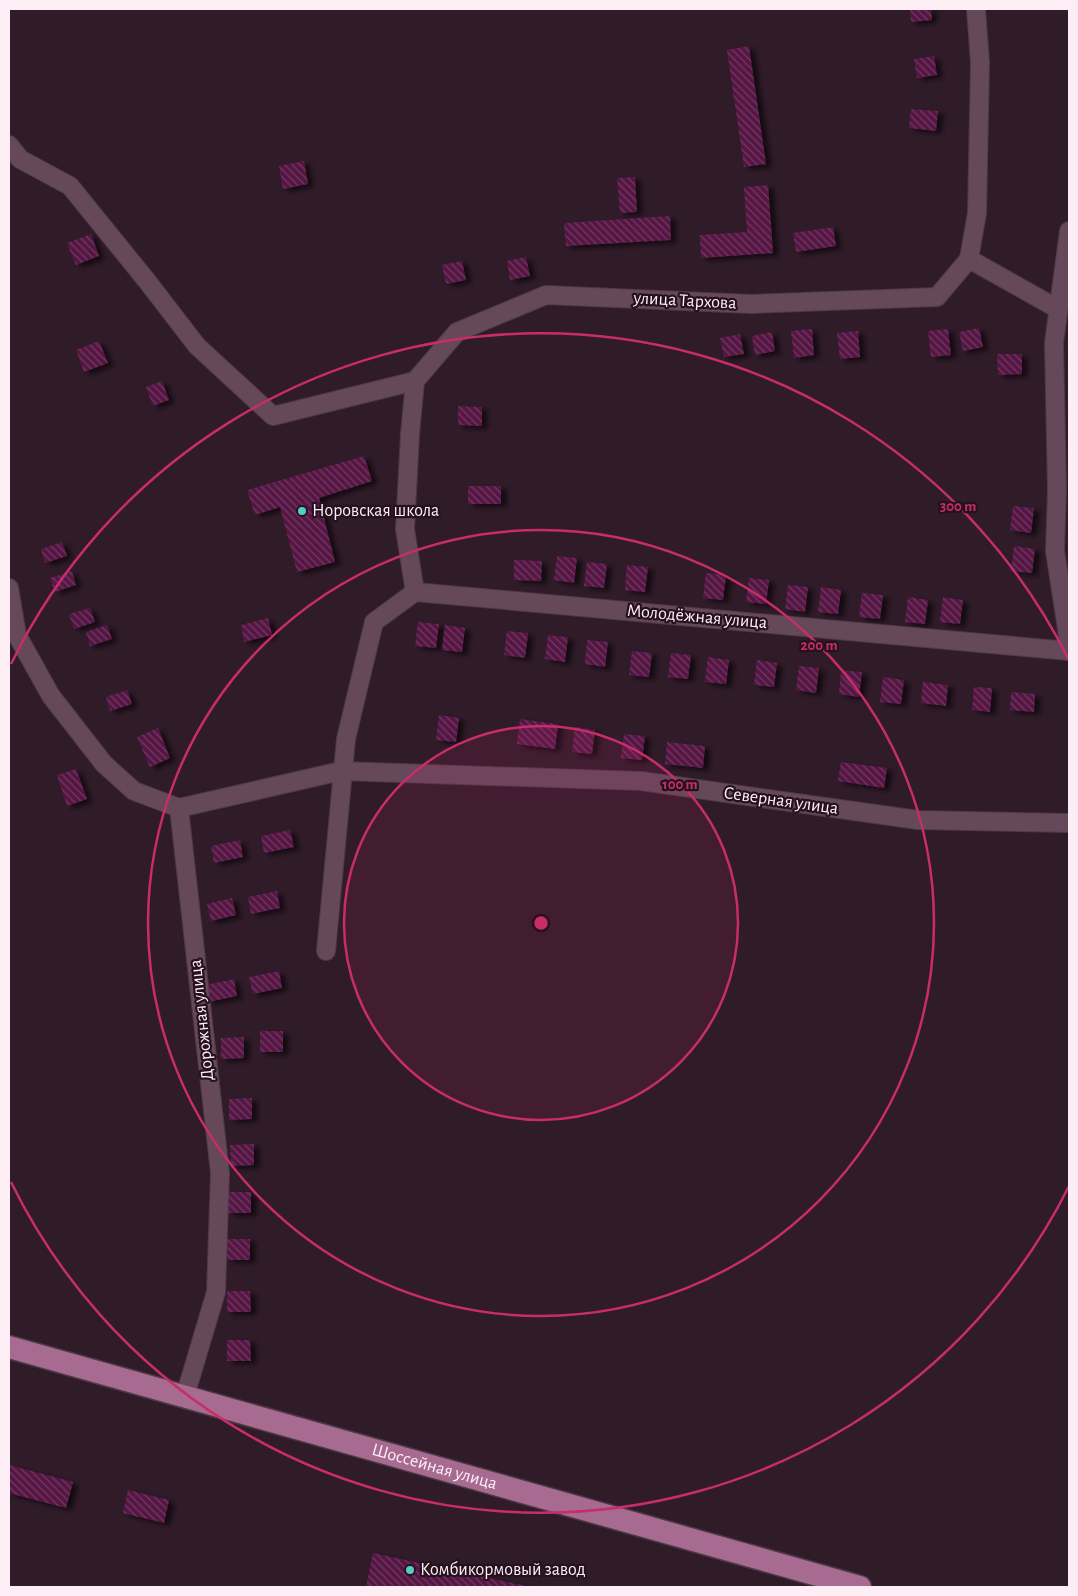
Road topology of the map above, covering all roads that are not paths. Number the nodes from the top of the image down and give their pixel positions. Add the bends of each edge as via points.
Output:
1 (976, 9) edge
2 (9, 145) edge
3 (1069, 231) edge
4 (969, 259) junction
5 (1058, 310) junction
6 (415, 381) junction
7 (9, 588) edge
8 (415, 592) junction
9 (13, 636) edge
10 (1069, 642) edge
11 (1069, 651) edge
12 (343, 771) junction
13 (179, 808) junction
14 (1069, 823) edge
15 (326, 951) dead end
16 (9, 1346) edge
17 (185, 1396) junction
18 (860, 1587) edge

1 - 4 street via 980,63 977,213
2 - 6 street via 20,159 70,186 197,346 273,416
3 - 5 street
4 - 5 street
4 - 6 street, улица Тархова via 937,297 751,304 546,295 457,332
5 - 10 street via 1054,343 1056,551
6 - 8 street via 405,530
7 - 9 street
8 - 11 street, Молодёжная улица
8 - 12 street via 374,622 346,739
9 - 13 street via 51,696 104,764 134,791
12 - 13 street
12 - 14 street, Северная улица via 641,781 918,820
12 - 15 street
13 - 17 street, Дорожная улица via 220,1173 216,1292
16 - 17 main road, Шоссейная улица
17 - 18 main road, Шоссейная улица

